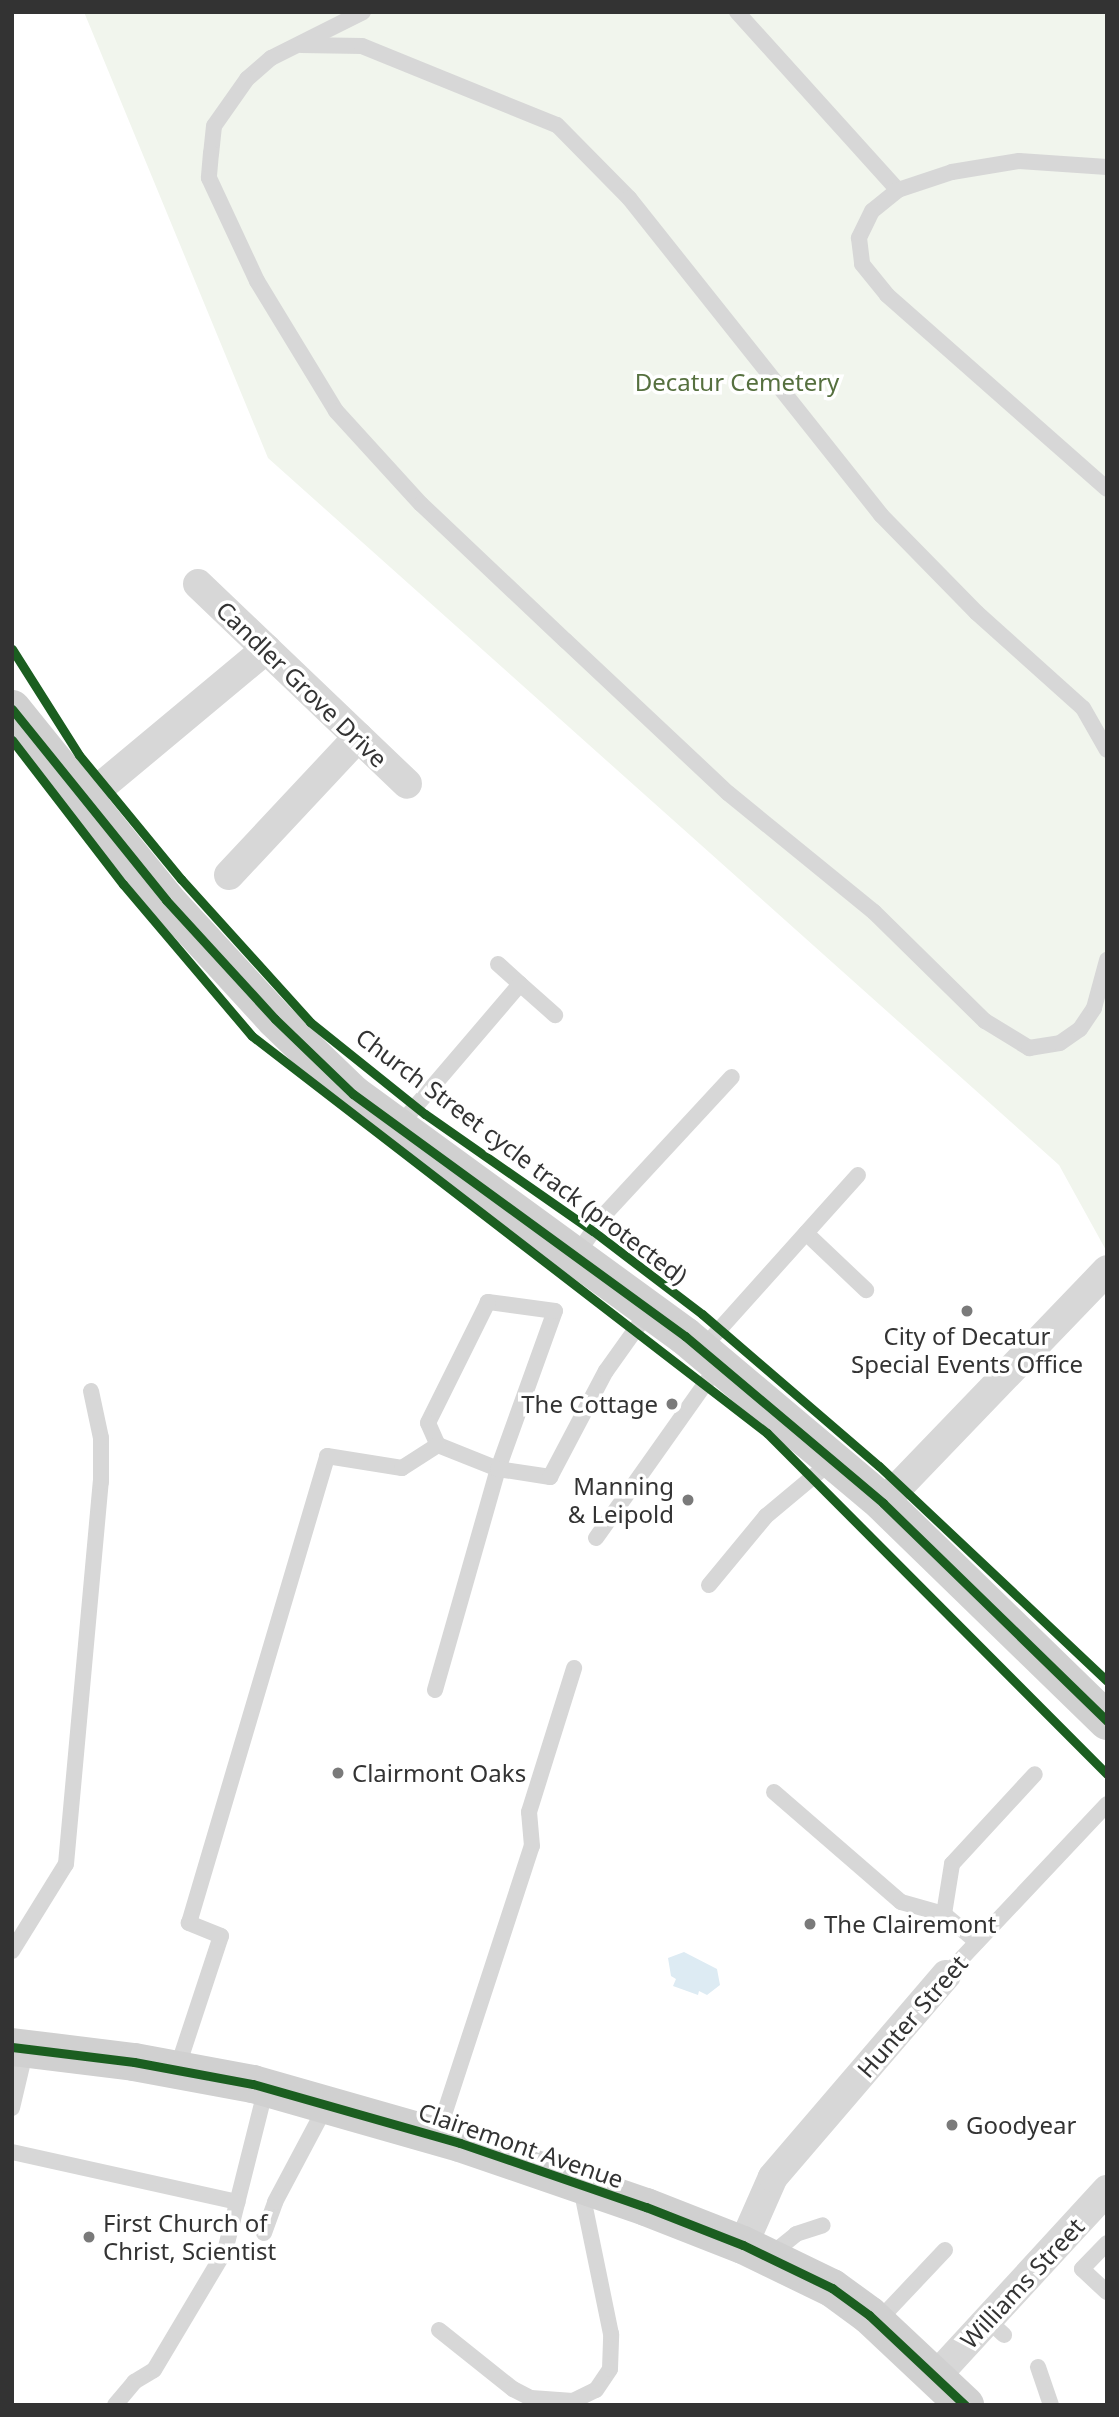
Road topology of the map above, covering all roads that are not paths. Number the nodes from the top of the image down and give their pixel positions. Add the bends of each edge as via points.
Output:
1 (363, 12) edge
2 (737, 12) edge
3 (295, 45) junction
4 (1107, 166) edge
5 (898, 190) junction
6 (1107, 489) edge
7 (198, 584) dead end
8 (266, 649) junction
9 (12, 709) edge
10 (358, 737) junction
11 (1107, 750) edge
12 (407, 783) dead end
13 (85, 800) junction
14 (229, 875) dead end
15 (1107, 960) edge
16 (498, 964) dead end
17 (520, 984) junction
18 (555, 1015) dead end
19 (732, 1077) dead end
20 (398, 1127) junction
21 (858, 1175) dead end
22 (806, 1233) junction
23 (577, 1254) junction
24 (1107, 1270) edge
25 (866, 1290) dead end
26 (650, 1309) junction
27 (710, 1357) junction
28 (90, 1391) dead end
29 (438, 1445) junction
30 (832, 1461) junction
31 (498, 1469) junction
32 (883, 1503) junction
33 (596, 1538) dead end
34 (709, 1585) dead end
35 (574, 1668) dead end
36 (435, 1690) dead end
37 (1107, 1721) edge
38 (1035, 1774) dead end
39 (774, 1792) dead end
40 (1107, 1804) edge
41 (944, 1914) junction
42 (977, 1942) junction
43 (12, 1951) edge
44 (946, 1975) joint
45 (19, 2048) edge
46 (177, 2069) junction
47 (266, 2088) junction
48 (327, 2104) junction
49 (12, 2108) edge
50 (437, 2136) junction
51 (12, 2152) edge
52 (581, 2185) junction
53 (1107, 2190) edge
54 (238, 2202) junction
55 (823, 2225) dead end
56 (264, 2233) dead end
57 (1062, 2239) junction
58 (1107, 2243) edge
59 (945, 2250) dead end
60 (756, 2251) junction
61 (1088, 2263) junction
62 (1107, 2292) edge
63 (877, 2322) junction
64 (439, 2330) dead end
65 (1038, 2367) dead end
66 (936, 2376) junction
67 (115, 2405) edge
68 (965, 2405) edge
69 (1051, 2405) edge

1 - 3 lane
2 - 5 lane
3 - 11 lane via 362,46 557,125 629,198 881,515 977,613 1083,708
3 - 15 lane via 271,58 226,103 214,126 209,178 257,281 335,411 421,504 617,689 728,793 864,903 985,1021 1029,1048 1060,1043 1080,1029 1094,1008
4 - 5 lane via 1019,161 952,172
5 - 6 lane via 872,211 859,238 862,264 887,295
7 - 8 street, Candler Grove Drive
8 - 10 street, Candler Grove Drive
8 - 13 street
9 - 13 main road
10 - 12 street, Candler Grove Drive
10 - 14 street
13 - 20 main road via 192,915 284,1028 353,1094
16 - 17 lane
17 - 18 lane
17 - 20 lane
19 - 23 lane via 604,1215
20 - 23 main road
21 - 22 lane
22 - 25 lane
22 - 27 lane
23 - 26 main road
24 - 32 street
26 - 27 main road
26 - 31 lane via 606,1371 550,1477
27 - 30 main road
27 - 33 lane
28 - 43 lane via 101,1438 101,1482 66,1864
29 - 31 lane
29 - 31 lane via 428,1423 488,1301 555,1311
29 - 46 lane via 402,1468 327,1456 189,1923 220,1936
30 - 32 main road
30 - 34 lane via 766,1516
31 - 36 lane
32 - 37 main road
35 - 50 lane via 529,1812 532,1846
38 - 41 lane via 952,1864
39 - 41 lane via 901,1902
40 - 42 lane, Hunter Street
41 - 42 lane
42 - 44 lane, Hunter Street
44 - 60 street, Hunter Street via 773,2177
45 - 46 main road, Clairemont Avenue
45 - 49 lane
46 - 47 main road, Clairemont Avenue
47 - 48 main road, Clairemont Avenue
47 - 54 lane
48 - 50 main road, Clairemont Avenue
48 - 56 lane via 275,2202
50 - 52 main road, Clairemont Avenue
51 - 54 lane
52 - 60 main road, Clairemont Avenue
52 - 64 lane via 611,2334 610,2368 596,2390 573,2401 531,2398
53 - 57 street, Williams Street
54 - 67 lane via 225,2251 154,2370 134,2382
55 - 60 lane
57 - 61 lane
57 - 66 street, Williams Street via 996,2328
58 - 61 lane
59 - 63 lane
60 - 63 main road, Clairemont Avenue via 832,2288
61 - 62 lane via 1082,2269
63 - 66 main road, Clairemont Avenue
65 - 69 lane
66 - 68 main road, Clairemont Avenue

